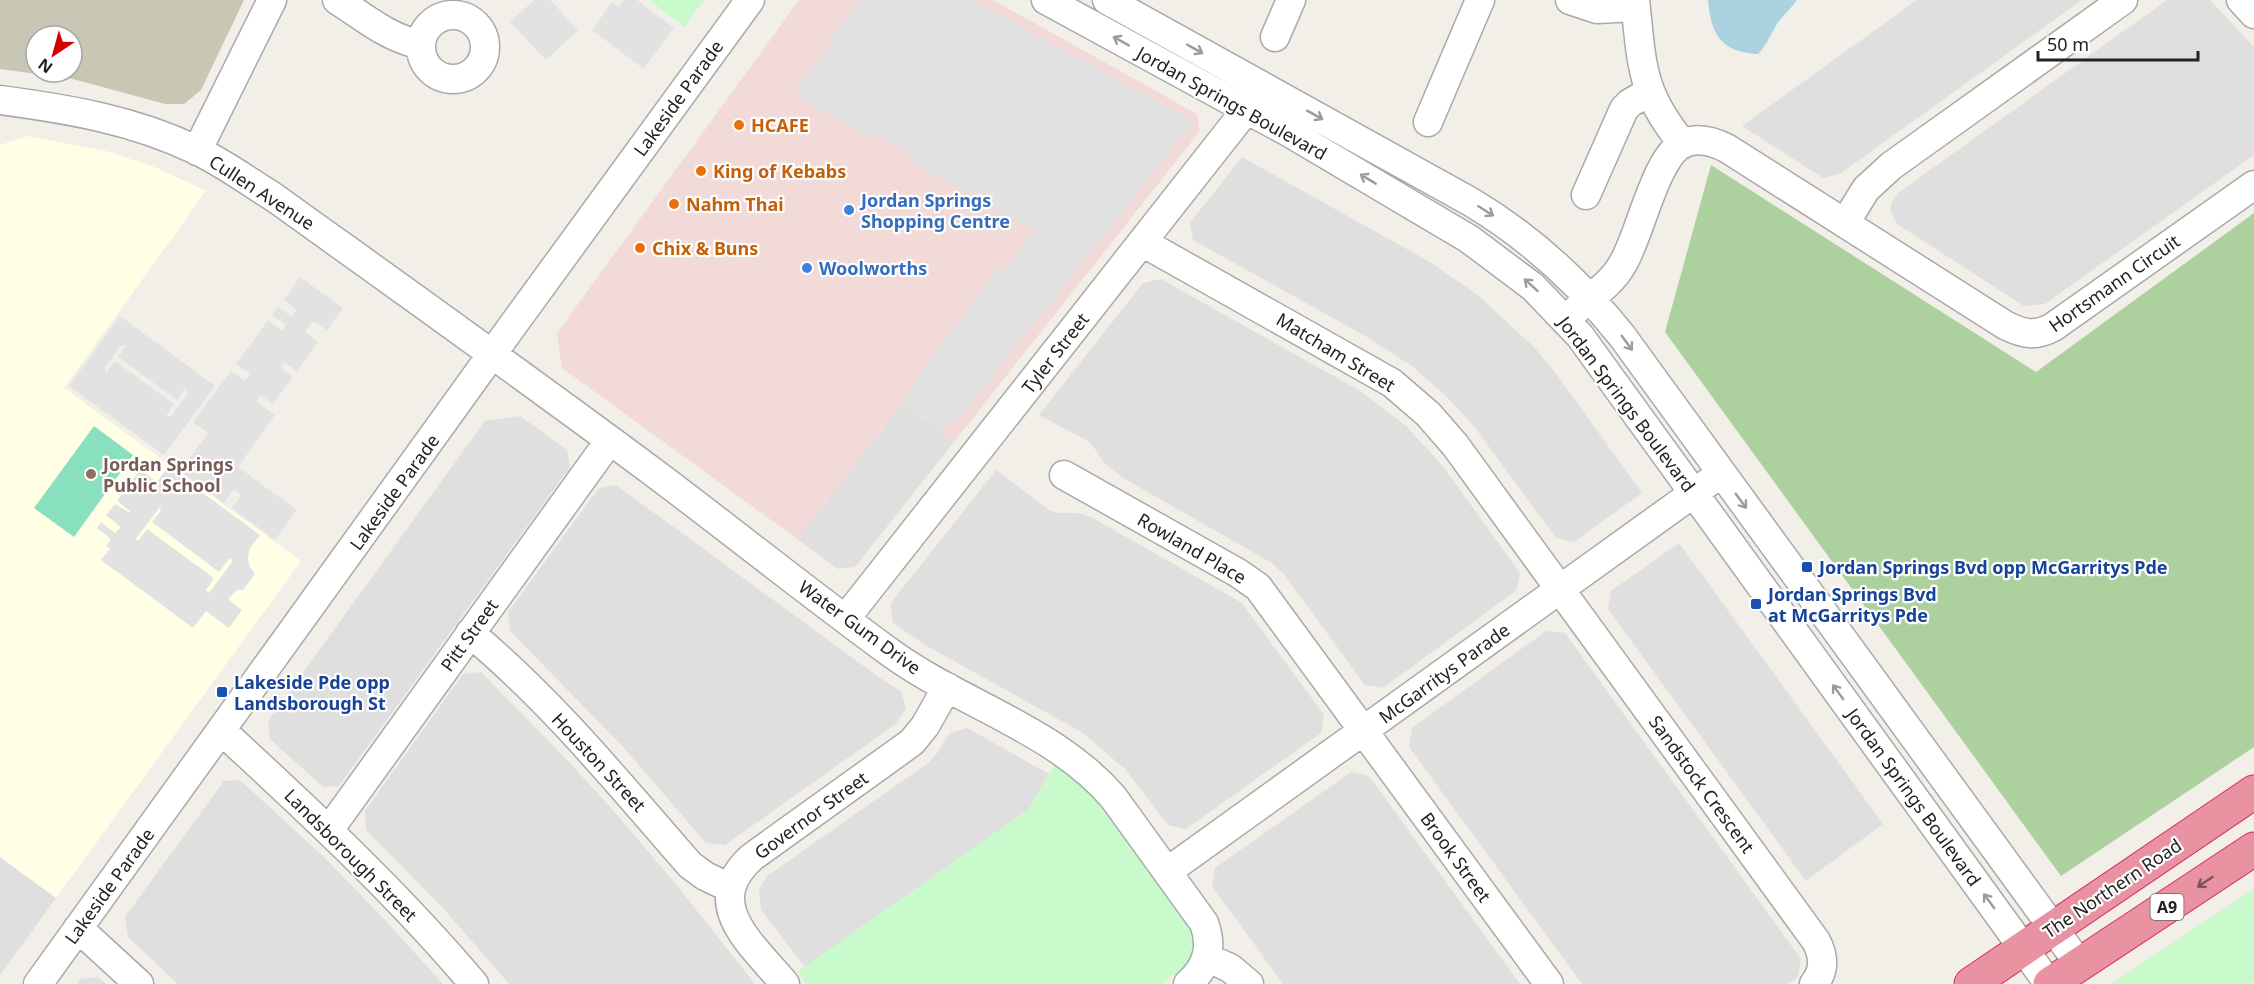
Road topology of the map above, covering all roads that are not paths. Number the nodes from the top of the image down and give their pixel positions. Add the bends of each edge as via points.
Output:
1 (272, 0) edge
2 (337, 0) edge
3 (750, 0) edge
4 (1046, 0) edge
5 (1107, 0) edge
6 (1291, 0) edge
7 (1480, 0) edge
8 (1570, 0) edge
9 (2123, 0) edge
10 (2241, 0) edge
11 (1635, 4) edge
12 (2254, 14) edge
13 (1275, 37) dead end
14 (421, 45) dead end
15 (1264, 88) junction
16 (1649, 92) junction
17 (0, 100) edge
18 (1246, 110) junction
19 (1428, 122) dead end
20 (1683, 144) junction
21 (197, 150) junction
22 (2254, 185) edge
23 (1586, 195) dead end
24 (1845, 223) junction
25 (1142, 242) junction
26 (1590, 297) junction
27 (1565, 320) junction
28 (491, 355) junction
29 (610, 440) junction
30 (1721, 474) junction
31 (1064, 475) dead end
32 (1694, 493) junction
33 (1561, 589) junction
34 (846, 618) junction
35 (470, 633) junction
36 (947, 687) junction
37 (1364, 730) junction
38 (222, 731) junction
39 (2254, 792) edge
40 (329, 830) junction
41 (2254, 849) edge
42 (1168, 871) junction
43 (730, 888) junction
44 (78, 928) junction
45 (2054, 928) junction
46 (2023, 948) junction
47 (1208, 958) junction
48 (2080, 965) junction
49 (38, 984) edge
50 (139, 984) edge
51 (474, 984) edge
52 (785, 984) edge
53 (1188, 984) edge
54 (1250, 984) edge
55 (1549, 984) edge
56 (1814, 984) edge
57 (1971, 984) edge
58 (2049, 984) edge

1 - 21 street
2 - 14 street via 384,32
3 - 28 street, Lakeside Parade
18 -> 4 street, Jordan Springs Boulevard
5 -> 15 street, Jordan Springs Boulevard
6 - 13 street
7 - 19 street
8 - 11 street via 1597,9
9 - 24 street via 1876,178
10 - 12 street
11 - 16 street via 1641,63
15 - 18 street, Tyler Street
15 -> 26 street, Jordan Springs Boulevard via 1500,219
16 - 20 street
16 - 23 street via 1624,109
17 - 21 street, Cullen Avenue via 101,116
18 - 25 street, Tyler Street
27 -> 18 street, Jordan Springs Boulevard via 1533,287 1469,238
20 - 24 street, Hortsmann Circuit via 1696,140 1718,144
20 - 26 street via 1662,169 1622,266
21 - 28 street, Cullen Avenue via 275,198
22 - 24 street, Hortsmann Circuit via 2053,327 2031,334 2005,325
25 - 33 street, Matcham Street via 1367,368 1411,398 1455,445
25 - 34 street, Tyler Street
26 - 27 street
26 -> 30 street, Jordan Springs Boulevard
27 - 32 street, Jordan Springs Boulevard
28 - 29 street, Water Gum Drive
28 - 38 street, Lakeside Parade
29 - 34 street, Water Gum Drive
29 - 35 street, Pitt Street
30 - 32 street, McGarritys Parade
30 -> 45 street, Jordan Springs Boulevard
31 - 37 street, Rowland Place via 1258,587
32 - 33 street, McGarritys Parade
46 -> 32 street, Jordan Springs Boulevard
33 - 37 street, McGarritys Parade
33 - 56 street, Sandstock Crescent via 1816,941 1823,961
34 - 36 street, Water Gum Drive via 890,652
35 - 40 street, Pitt Street
35 - 43 street, Houston Street via 574,733 690,865
36 - 42 street, Water Gum Drive via 1058,747 1078,762 1113,797
36 - 43 street, Governor Street via 912,742 752,857
37 - 42 street, McGarritys Parade
37 - 55 street, Brook Street
38 - 40 street, Landsborough Street
38 - 44 street, Lakeside Parade
39 - 45 highway, The Northern Road / A9
40 - 51 street, Landsborough Street
41 -> 48 highway, A9
42 - 47 street, Water Gum Drive via 1204,923
43 - 52 street via 737,925
44 - 49 street, Lakeside Parade
44 - 50 street
45 - 46 highway, The Northern Road / A9
45 - 48 street, Jordan Springs Boulevard
46 - 57 highway, The Northern Road / A9
46 - 58 street, Jordan Springs Boulevard
47 - 53 street
47 - 54 street via 1230,968
48 - 58 highway, A9

